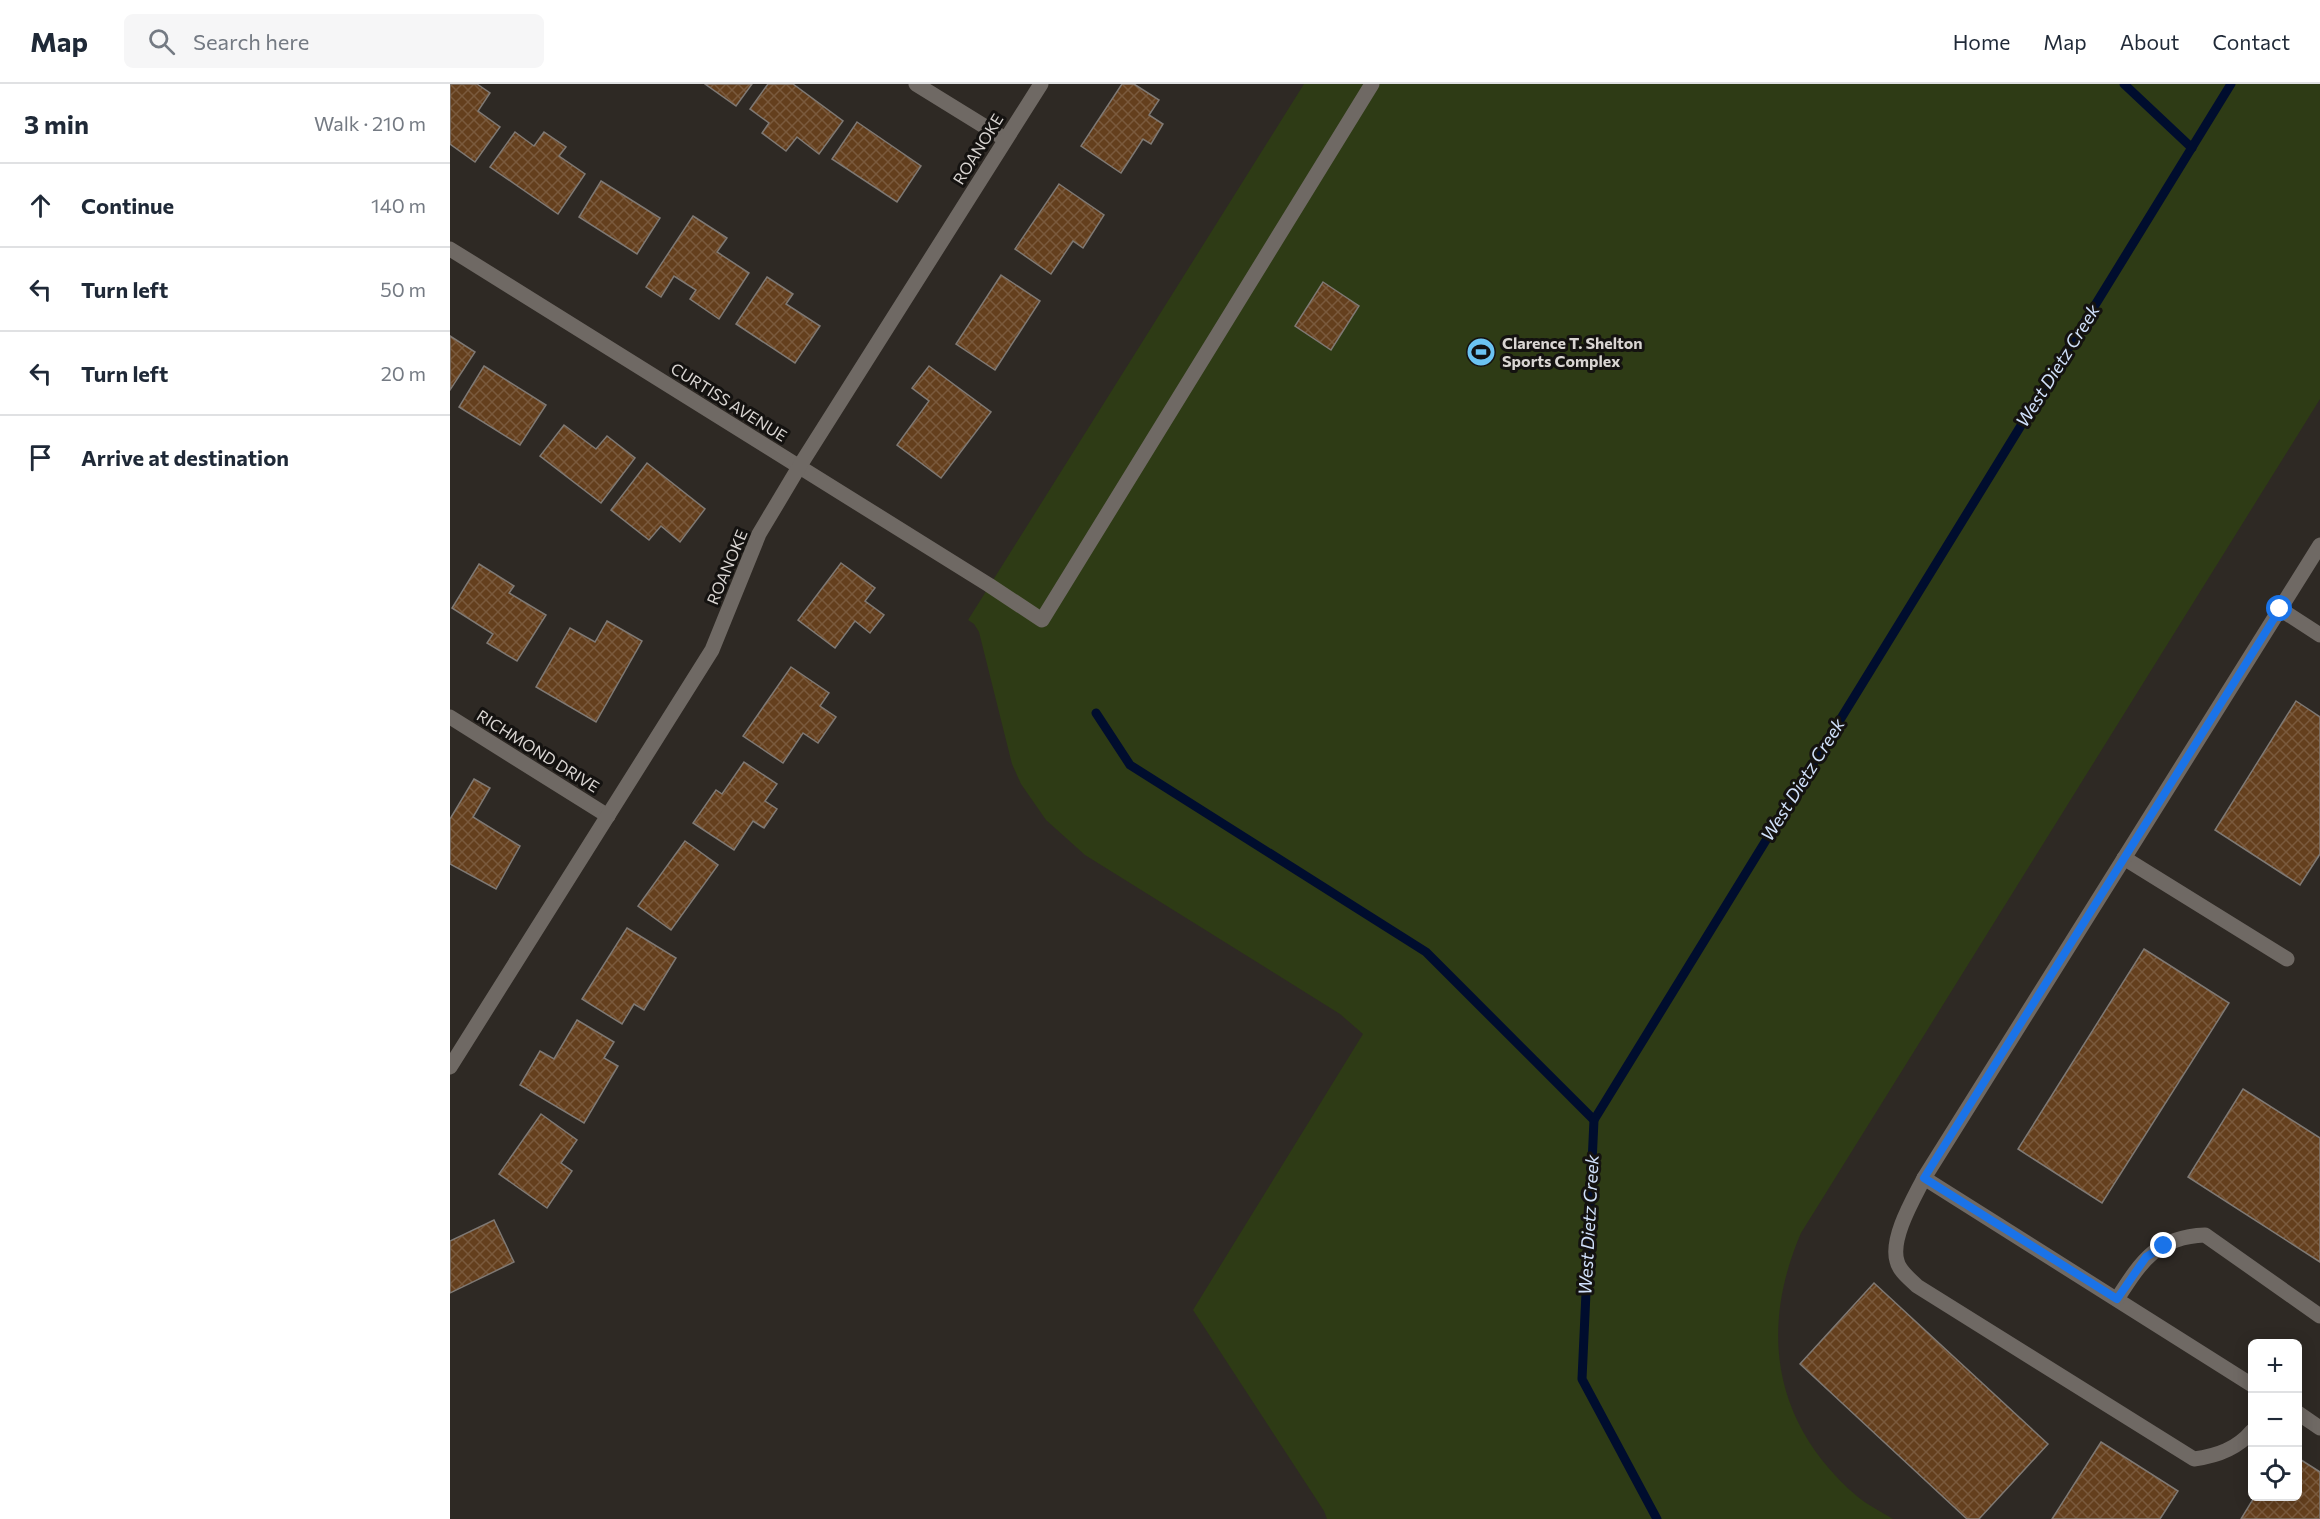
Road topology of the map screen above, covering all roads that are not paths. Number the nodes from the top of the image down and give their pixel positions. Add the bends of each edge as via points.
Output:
1 (916, 84) edge
2 (1041, 84) edge
3 (1372, 84) edge
4 (1005, 139) junction
5 (450, 249) edge
6 (799, 467) junction
7 (2320, 545) edge
8 (2280, 609) junction
9 (2320, 635) edge
10 (450, 717) edge
11 (608, 816) junction
12 (2124, 858) junction
13 (2287, 959) dead end
14 (450, 1067) edge
15 (1924, 1178) junction
16 (2117, 1299) junction
17 (2320, 1316) edge
18 (2248, 1382) edge
19 (2302, 1415) edge
20 (2318, 1423) edge
21 (2248, 1435) edge

1 - 4 street
2 - 4 street, ROANOKE
3 - 6 street, CURTISS AVENUE via 1042,620
4 - 6 street, ROANOKE
5 - 6 street, CURTISS AVENUE
6 - 11 street, ROANOKE via 759,534 712,650
7 - 8 street
8 - 9 street
8 - 12 street
10 - 11 street, RICHMOND DRIVE
11 - 14 street, ROANOKE
12 - 13 street
12 - 15 street
15 - 16 street
15 - 21 street via 1905,1215 1896,1260 1917,1286 2194,1459 2215,1456
16 - 17 street via 2146,1257 2184,1236 2205,1235
16 - 18 street
19 - 20 street

